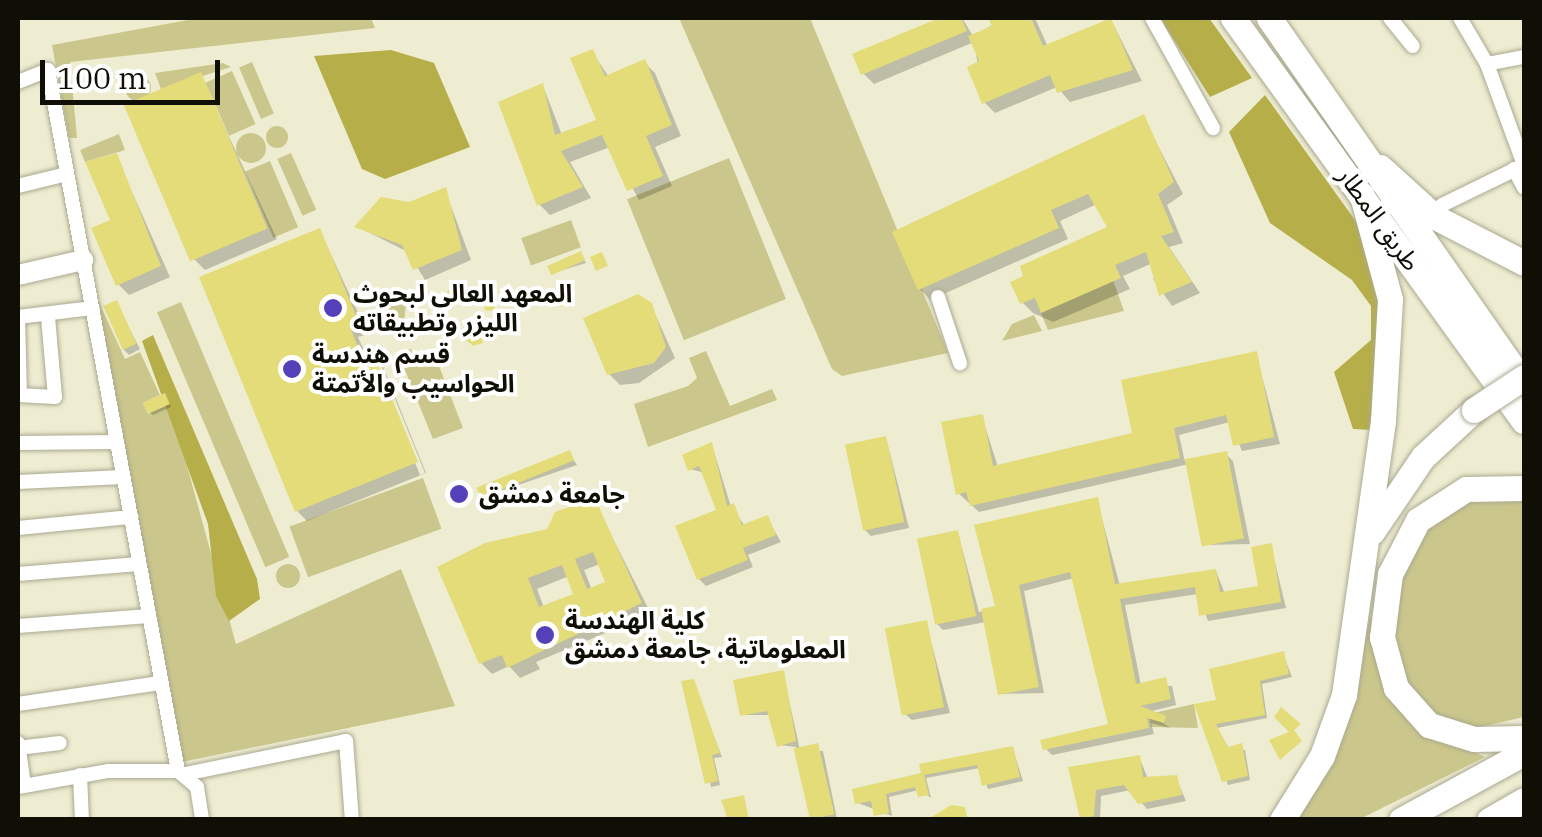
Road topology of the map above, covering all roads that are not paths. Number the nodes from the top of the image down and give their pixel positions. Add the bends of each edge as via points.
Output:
1 (1152, 18) edge
2 (1233, 18) edge
3 (1269, 18) edge
4 (1390, 18) edge
5 (1460, 18) edge
6 (1413, 46) dead end
7 (1524, 57) edge
8 (1487, 64) junction
9 (18, 82) edge
10 (1213, 128) dead end
11 (1344, 135) junction
12 (1521, 166) edge
13 (67, 174) junction
14 (18, 186) edge
15 (1524, 188) edge
16 (1362, 195) junction
17 (1442, 204) dead end
18 (83, 260) junction
19 (1524, 263) edge
20 (18, 275) edge
21 (938, 297) dead end
22 (92, 308) junction
23 (48, 317) junction
24 (960, 363) dead end
25 (1524, 380) edge
26 (19, 395) edge
27 (1524, 421) edge
28 (116, 442) junction
29 (18, 444) edge
30 (123, 477) junction
31 (18, 482) edge
32 (1524, 488) edge
33 (130, 517) junction
34 (18, 528) edge
35 (1366, 541) junction
36 (139, 564) junction
37 (18, 574) edge
38 (149, 616) junction
39 (18, 626) edge
40 (162, 683) junction
41 (18, 704) edge
42 (1524, 738) edge
43 (60, 743) dead end
44 (18, 747) edge
45 (1524, 753) edge
46 (182, 772) junction
47 (80, 775) junction
48 (21, 786) edge
49 (1524, 800) edge
50 (82, 820) edge
51 (202, 820) edge
52 (352, 820) edge
53 (1282, 820) edge
54 (1402, 820) edge
55 (1490, 820) edge

1 - 10 street
2 - 16 highway, طريق المطار
3 - 11 highway, طريق المطار
4 - 6 street
5 - 8 street
7 - 8 street
8 - 12 street
9 - 13 street via 48,70
11 - 19 highway via 1435,216
11 - 25 highway, طريق المطار
12 - 15 street
12 - 17 street
13 - 14 street
13 - 18 street
16 - 27 highway, طريق المطار
16 - 35 highway via 1392,321
18 - 20 street
18 - 22 street
21 - 24 street
22 - 23 street
22 - 28 street
23 - 26 street via 18,318
23 - 26 street via 55,397
25 - 35 highway, bridge via 1474,410 1423,457
28 - 29 street
28 - 30 street
30 - 31 street
30 - 33 street
32 - 42 highway via 1466,489 1418,520 1390,574 1382,637 1396,688 1430,725 1474,739
33 - 34 street
33 - 36 street
35 - 53 highway via 1338,716
36 - 37 street
36 - 38 street
38 - 39 street
38 - 40 street
40 - 41 street
40 - 46 street
43 - 44 street
44 - 48 street
45 - 54 highway
46 - 47 street
46 - 51 street
46 - 52 street via 346,740
47 - 48 street
47 - 50 street
49 - 55 highway

